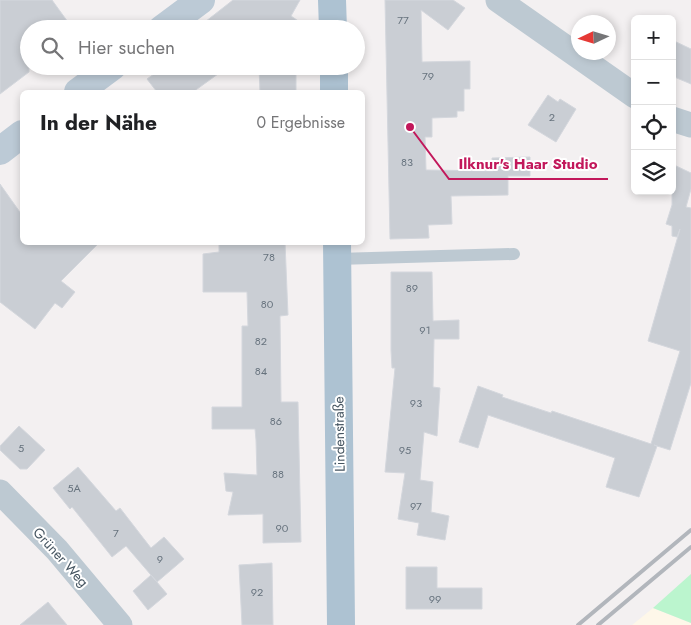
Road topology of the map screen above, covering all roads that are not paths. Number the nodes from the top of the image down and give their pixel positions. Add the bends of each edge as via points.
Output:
1 (201, 0) edge
2 (332, 0) edge
3 (498, 0) edge
4 (174, 20) edge
5 (333, 20) edge
6 (100, 75) edge
7 (334, 75) edge
8 (81, 90) edge
9 (334, 90) edge
10 (631, 93) edge
11 (676, 120) edge
12 (691, 125) edge
13 (20, 136) edge
14 (0, 151) edge
15 (337, 251) edge
16 (514, 254) dead end
17 (0, 492) edge
18 (120, 625) edge
19 (341, 625) edge

1 - 4 street
2 - 5 main road
3 - 10 street
6 - 8 street
7 - 9 main road
11 - 12 street
13 - 14 street
15 - 16 lane
15 - 19 main road, Lindenstraße
17 - 18 street, Grüner Weg via 57,550

